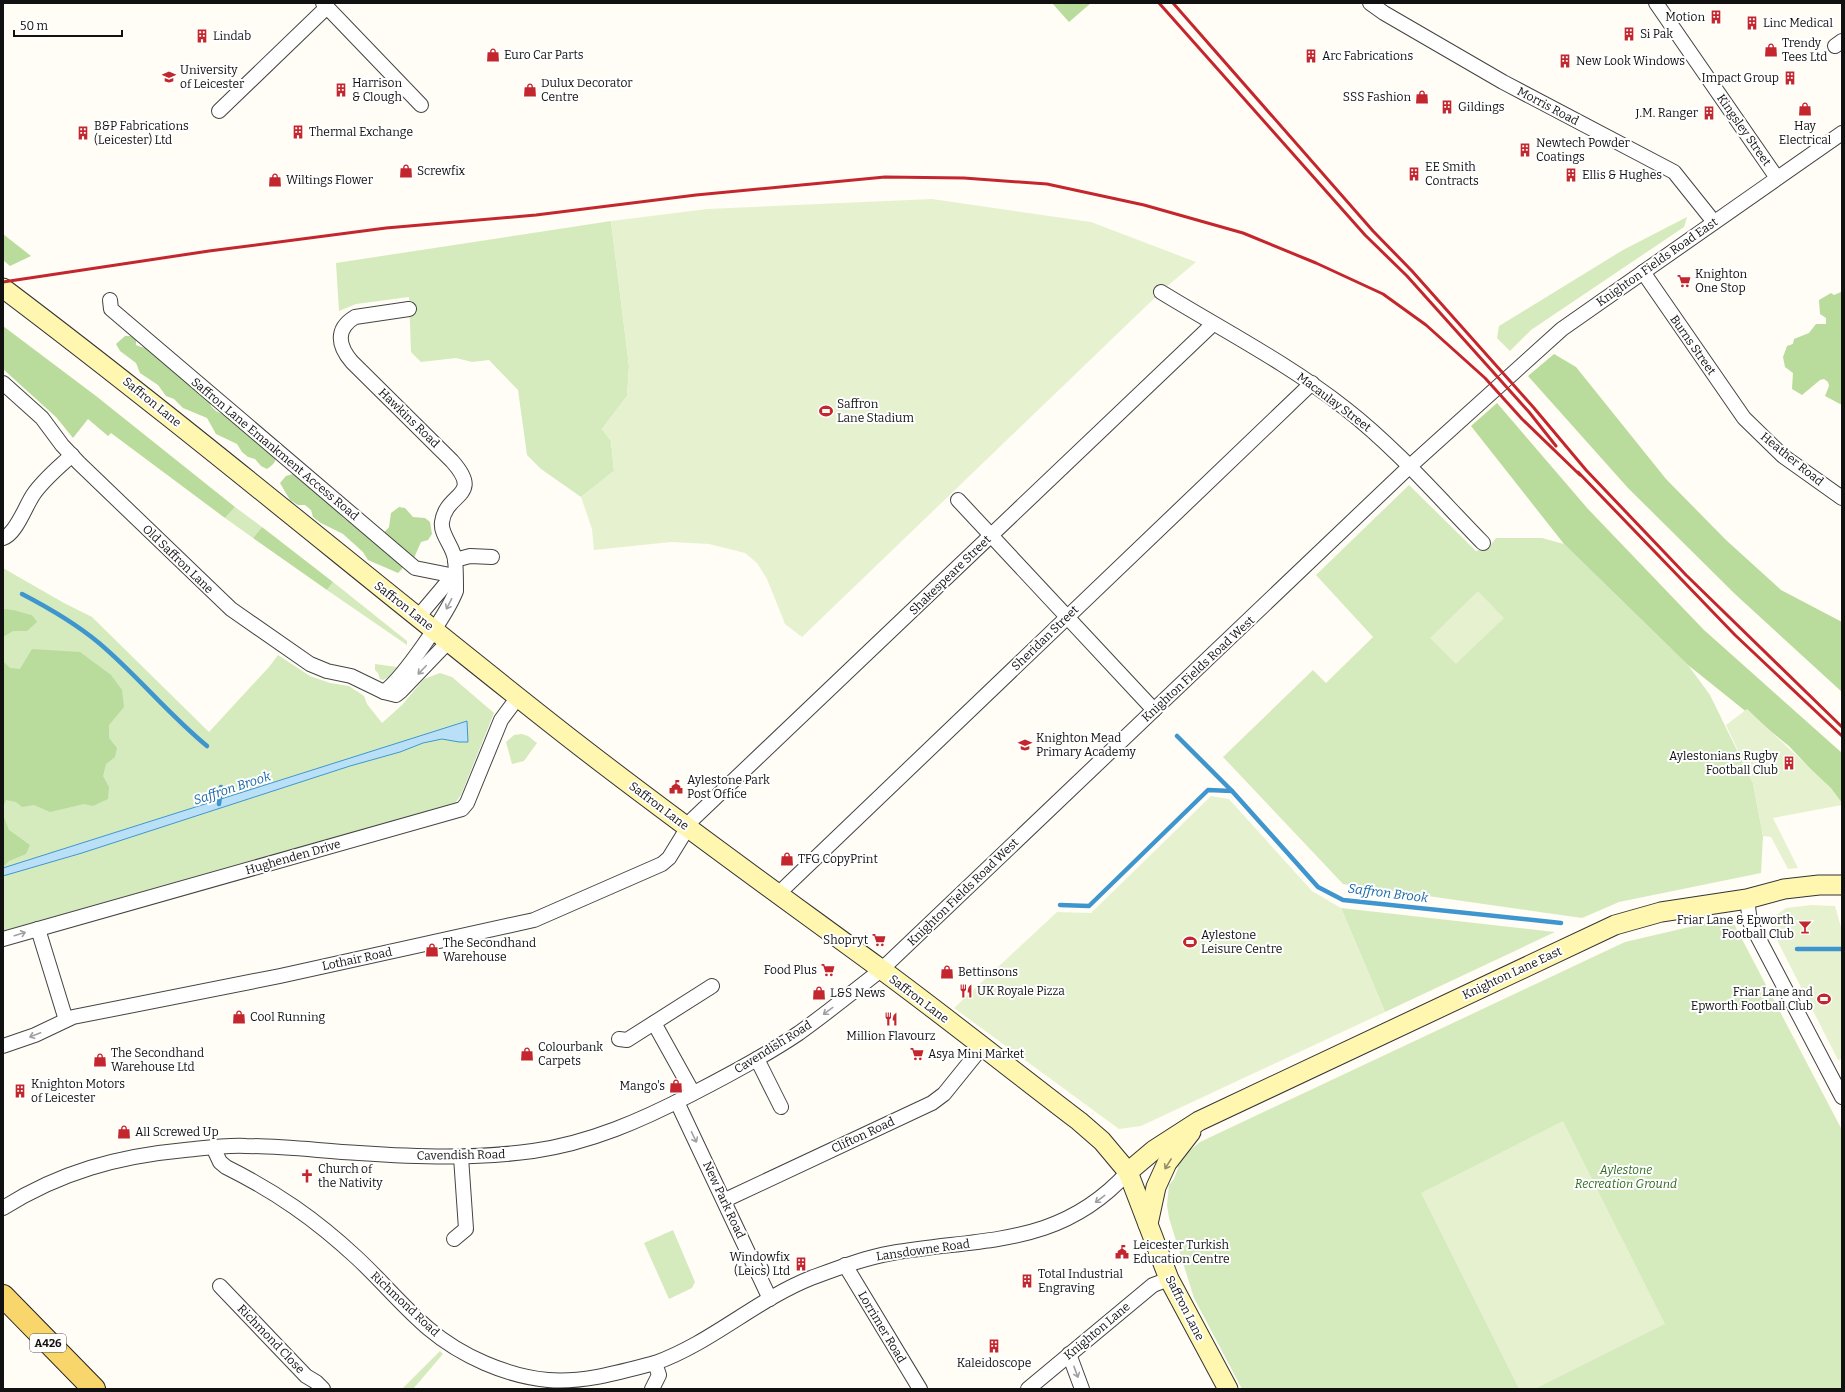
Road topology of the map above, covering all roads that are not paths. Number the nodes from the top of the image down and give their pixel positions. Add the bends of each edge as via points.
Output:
1 (1370, 3) edge
2 (1656, 3) edge
3 (325, 5) edge
4 (422, 105) dead end
5 (219, 110) dead end
6 (1842, 133) edge
7 (1777, 178) junction
8 (1714, 222) junction
9 (1643, 272) junction
10 (3, 288) edge
11 (1161, 292) dead end
12 (110, 300) dead end
13 (409, 309) dead end
14 (1213, 324) junction
15 (3, 383) edge
16 (1312, 383) junction
17 (1481, 402) joint
18 (1744, 418) joint
19 (72, 455) junction
20 (1408, 467) junction
21 (1842, 498) edge
22 (958, 500) dead end
23 (991, 536) junction
24 (3, 538) edge
25 (1483, 543) dead end
26 (492, 557) dead end
27 (455, 560) junction
28 (455, 576) junction
29 (418, 617) junction
30 (1067, 617) junction
31 (433, 629) junction
32 (449, 642) junction
33 (384, 692) junction
34 (518, 697) junction
35 (1154, 710) junction
36 (689, 828) junction
37 (1842, 886) edge
38 (778, 894) junction
39 (1747, 899) junction
40 (38, 928) junction
41 (3, 939) edge
42 (881, 970) junction
43 (712, 986) dead end
44 (66, 1020) junction
45 (654, 1023) junction
46 (619, 1039) dead end
47 (3, 1046) edge
48 (982, 1047) junction
49 (757, 1059) junction
50 (694, 1093) junction
51 (1842, 1097) edge
52 (678, 1102) junction
53 (781, 1107) dead end
54 (1199, 1121) junction
55 (213, 1147) junction
56 (461, 1157) junction
57 (1128, 1172) junction
58 (725, 1200) junction
59 (3, 1208) edge
60 (1148, 1224) junction
61 (454, 1239) dead end
62 (845, 1265) junction
63 (1169, 1279) junction
64 (220, 1286) dead end
65 (3, 1296) edge
66 (770, 1299) junction
67 (1069, 1354) junction
68 (655, 1363) junction
69 (316, 1387) edge
70 (94, 1389) edge
71 (652, 1389) edge
72 (920, 1389) edge
73 (1028, 1389) edge
74 (1082, 1389) edge
75 (1228, 1389) edge

1 - 8 street, Morris Road via 1503,82 1674,172
2 - 7 street, Kingsley Street
3 - 4 street
3 - 5 street
6 - 7 street, Knighton Fields Road East
7 - 8 street, Knighton Fields Road East
8 - 9 street, Knighton Fields Road East
9 - 17 street, Knighton Fields Road East via 1562,329
9 - 18 street, Burns Street
10 - 29 main road, Saffron Lane via 110,369
11 - 14 street, Macaulay Street
12 - 28 street, Saffron Lane Emankment Access Road via 111,309 414,568
13 - 27 street, Hawkins Road via 355,317 347,321 342,328 340,339 345,354 352,362 426,433 462,472 465,486 444,514 441,523
14 - 16 street, Macaulay Street
14 - 23 street, Shakespeare Street
15 - 19 street, Old Saffron Lane via 42,418
16 - 20 street, Macaulay Street via 1362,423
16 - 30 street, Sheridan Street
17 - 20 street, Knighton Fields Road West
18 - 21 street, Heather Road via 1784,456
19 - 24 street via 33,494 13,530
19 - 33 street, Old Saffron Lane via 231,608 310,664 351,676
20 - 25 street, Macaulay Street
20 - 35 street, Knighton Fields Road West
22 - 23 street
23 - 30 street
23 - 36 street, Shakespeare Street via 693,819
26 - 27 street via 470,556
27 - 28 street, Hawkins Road
28 - 29 street
28 -> 31 street, Hawkins Road via 456,590
29 - 31 main road, Saffron Lane
30 - 35 street
30 - 38 street, Sheridan Street
31 - 32 main road, Saffron Lane
31 - 33 street via 395,683
32 -> 33 street, Old Saffron Lane via 402,692
32 - 34 main road, Saffron Lane
34 - 36 main road, Saffron Lane
34 - 40 street, Hughenden Drive via 501,720 467,803 462,809
35 - 42 street, Knighton Fields Road West
36 - 38 main road, Saffron Lane
36 - 44 street, Lothair Road via 662,864 534,920
37 - 39 main road, Knighton Lane East via 1801,886
38 - 42 main road, Saffron Lane
39 - 51 street via 1750,922
39 - 54 main road, Knighton Lane East via 1661,912 1615,925
41 -> 40 street, Hughenden Drive
40 - 44 street
42 - 48 main road, Saffron Lane
42 -> 49 street, Cavendish Road via 803,1029
43 - 45 street
44 -> 47 street, Lothair Road via 35,1035
45 - 46 street via 627,1040
45 - 50 street
48 - 57 main road, Saffron Lane via 1079,1121 1102,1141
48 - 58 street, Clifton Road via 944,1094 932,1103
49 - 50 street, Cavendish Road
49 - 53 street
50 - 52 street, Cavendish Road
52 - 56 street, Cavendish Road via 601,1135 558,1146
52 -> 58 street, New Park Road
54 - 57 main road, Knighton Lane East via 1154,1150
54 -> 60 main road, Knighton Lane East via 1167,1163 1156,1186
55 - 56 street, Cavendish Road via 244,1145
55 - 59 street, Cavendish Road via 114,1160 69,1175 26,1194
55 - 68 street, Richmond Road via 223,1165 285,1199 313,1220 355,1256 430,1330 470,1355 507,1371 547,1380 604,1376
56 - 61 street via 466,1229
57 - 60 main road, Saffron Lane
57 -> 62 street, Lansdowne Road via 1098,1201 1079,1214 1055,1224 995,1239 890,1254
58 - 66 street, New Park Road
60 - 63 main road, Saffron Lane
62 - 66 street, Lansdowne Road via 809,1279
62 - 72 street, Lorrimer Road
63 - 67 street, Knighton Lane via 1154,1285
63 - 75 main road, Saffron Lane
64 - 69 street, Richmond Close
65 - 70 main road, A426
66 - 68 street, Lansdowne Road via 694,1347
67 - 73 street, Knighton Lane
67 -> 74 street
68 - 71 street via 659,1375

